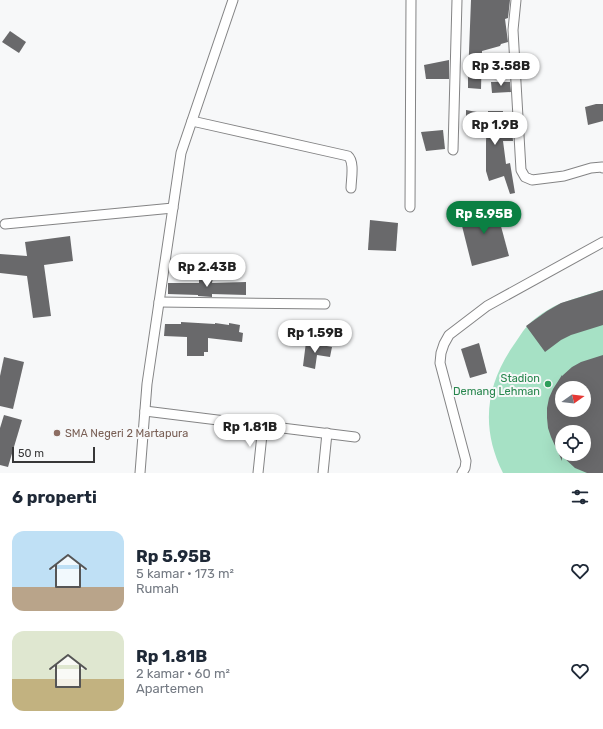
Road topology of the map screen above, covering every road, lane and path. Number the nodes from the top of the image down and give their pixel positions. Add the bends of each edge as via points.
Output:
1 (233, 0) edge
2 (411, 0) edge
3 (457, 0) edge
4 (516, 0) edge
5 (192, 121) junction
6 (453, 150) dead end
7 (603, 168) edge
8 (351, 188) dead end
9 (410, 207) dead end
10 (173, 208) junction
11 (5, 224) dead end
12 (603, 242) edge
13 (159, 302) junction
14 (325, 304) dead end
15 (145, 411) junction
16 (263, 425) junction
17 (327, 433) junction
18 (355, 436) dead end
19 (140, 473) edge
20 (258, 473) edge
21 (323, 473) edge
22 (462, 473) edge

1 - 5 street
2 - 9 street
3 - 6 street
4 - 7 street via 513,30 521,170 525,177 532,180
5 - 8 street via 348,156 352,163
5 - 10 street via 181,153
10 - 11 street
10 - 13 street
12 - 22 street via 487,306 449,335 441,353 440,363 466,461
13 - 14 street
13 - 15 street
15 - 16 street
15 - 19 street
16 - 17 street
16 - 20 street
17 - 18 street
17 - 21 street

